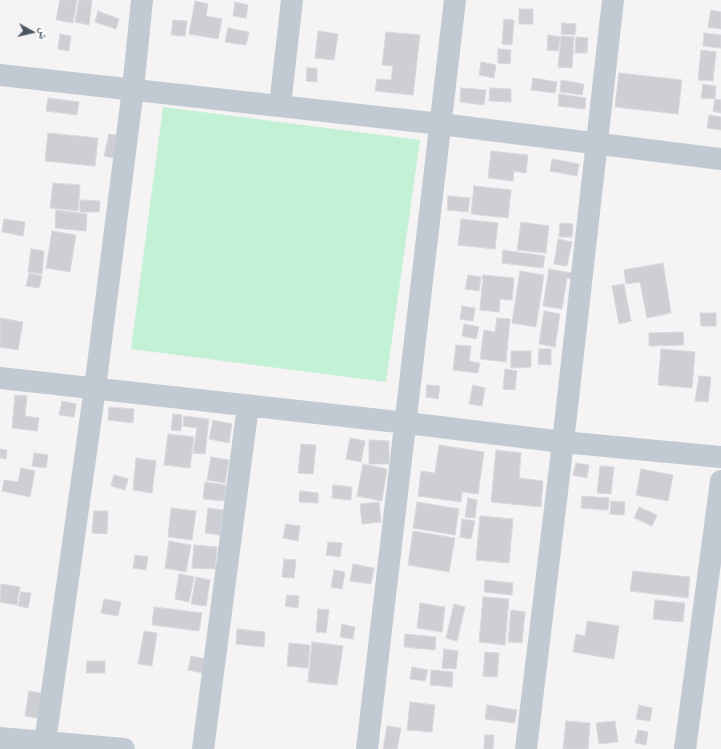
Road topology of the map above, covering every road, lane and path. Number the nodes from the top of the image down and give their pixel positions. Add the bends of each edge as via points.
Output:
1 (142, 0) edge
2 (292, 0) edge
3 (456, 0) edge
4 (613, 0) edge
5 (0, 75) edge
6 (133, 89) junction
7 (280, 105) junction
8 (441, 124) junction
9 (596, 144) junction
10 (721, 159) edge
11 (0, 378) edge
12 (95, 388) junction
13 (248, 406) junction
14 (407, 423) junction
15 (563, 442) junction
16 (721, 457) edge
17 (721, 481) edge
18 (0, 738) edge
19 (45, 746) edge
20 (124, 749) edge
21 (203, 749) edge
22 (367, 749) edge
23 (526, 749) edge
24 (685, 749) edge

1 - 6 street
2 - 7 street
3 - 8 street
4 - 9 street
5 - 6 street
6 - 7 street
6 - 12 street
7 - 8 street
8 - 9 street
8 - 14 street
9 - 10 street
9 - 15 street
11 - 12 street
12 - 13 street
12 - 19 street
13 - 14 street
13 - 21 street
14 - 15 street
14 - 22 street
15 - 16 street
15 - 23 street
17 - 24 street
18 - 19 street
19 - 20 street

